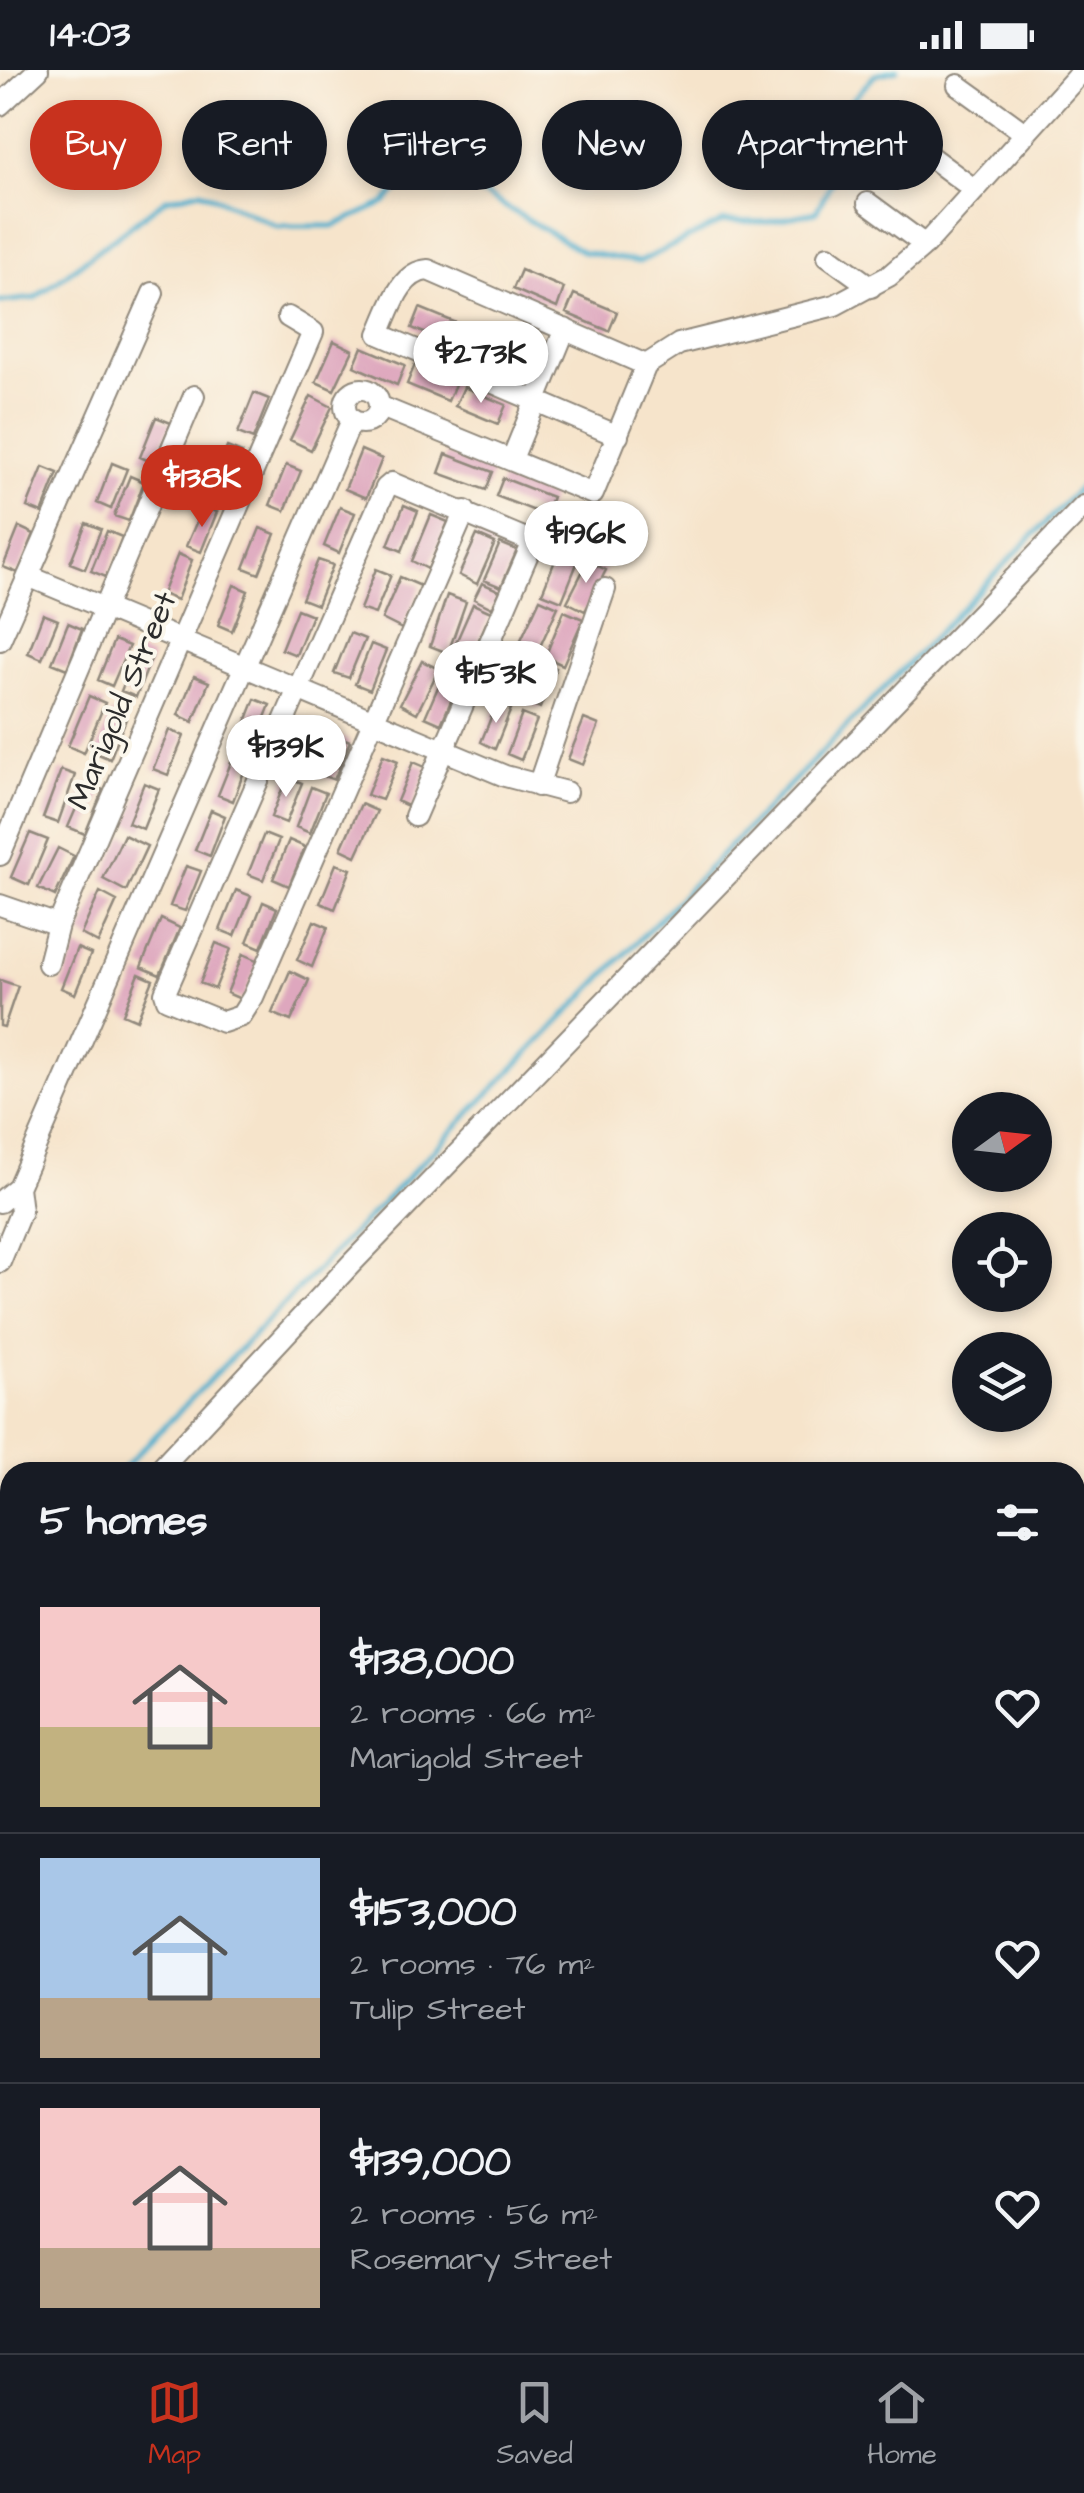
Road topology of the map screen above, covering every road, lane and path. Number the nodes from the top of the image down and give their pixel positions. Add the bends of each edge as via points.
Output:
1 (38, 70) edge
2 (1073, 73) edge
3 (958, 84) dead end
4 (0, 104) edge
5 (1026, 134) junction
6 (943, 166) edge
7 (975, 190) junction
8 (868, 203) dead end
9 (926, 245) junction
10 (828, 256) dead end
11 (872, 287) junction
12 (153, 293) dead end
13 (288, 317) dead end
14 (565, 329) junction
15 (646, 365) junction
16 (194, 396) dead end
17 (536, 400) junction
18 (379, 406) junction
19 (352, 420) junction
20 (618, 436) junction
21 (512, 459) junction
22 (1084, 506) edge
23 (465, 512) junction
24 (28, 576) junction
25 (605, 589) dead end
26 (106, 608) junction
27 (179, 638) junction
28 (0, 640) edge
29 (246, 666) junction
30 (298, 688) junction
31 (375, 721) junction
32 (444, 750) junction
33 (538, 786) junction
34 (566, 792) dead end
35 (416, 816) dead end
36 (0, 856) edge
37 (0, 906) edge
38 (58, 925) junction
39 (48, 964) dead end
40 (18, 1187) junction
41 (0, 1202) edge
42 (0, 1262) edge
43 (165, 1462) edge

1 - 4 street
2 - 5 street
3 - 5 street
5 - 7 street
6 - 7 street
7 - 9 street
8 - 9 street
9 - 11 street
10 - 11 street
11 - 15 street via 800,316 679,344
12 - 24 street
13 - 27 street, Marigold Street via 313,332
14 - 15 street
14 - 17 street
14 - 17 street via 428,270 404,282 380,334
15 - 20 street
16 - 26 street
17 - 20 street
17 - 21 street
18 - 19 street via 370,422
18 - 19 street via 373,393 354,391 345,407
18 - 21 street
19 - 29 street
20 - 21 street via 593,494
22 - 43 street
23 - 30 street via 398,484 386,488
23 - 31 street
23 - 32 street via 530,539 533,548
24 - 26 street
24 - 28 street
25 - 33 street
26 - 27 street
26 - 36 street
27 - 29 street
27 - 38 street, Marigold Street
29 - 30 street
29 - 40 street
30 - 31 street
30 - 31 street via 165,993 178,1006 223,1022 245,1010
31 - 32 street
32 - 33 street
32 - 35 street
33 - 34 street
37 - 38 street
38 - 39 street, Marigold Street
40 - 41 street
40 - 42 street via 21,1211

